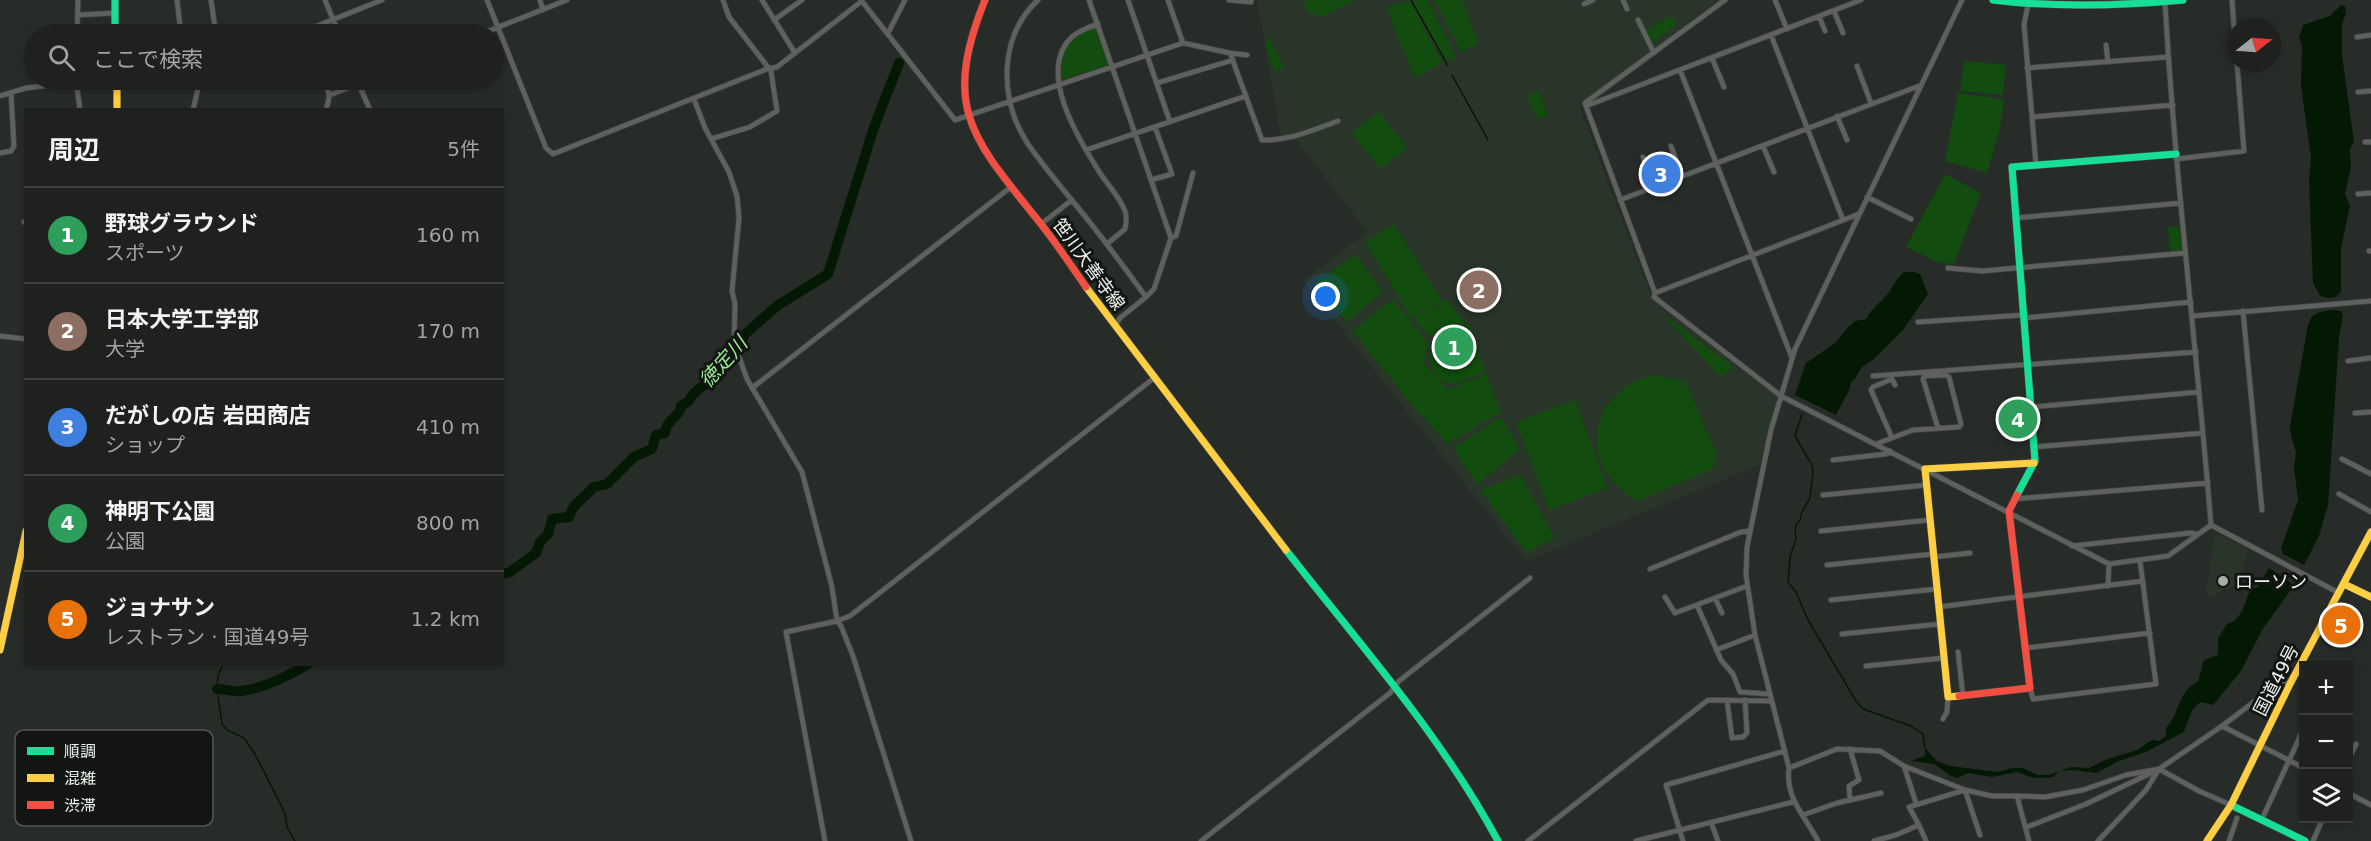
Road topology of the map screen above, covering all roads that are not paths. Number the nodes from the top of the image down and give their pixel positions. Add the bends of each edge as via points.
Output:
1 (78, 0) edge
2 (115, 0) edge
3 (177, 0) edge
4 (211, 0) edge
5 (325, 0) edge
6 (382, 0) edge
7 (487, 0) edge
8 (540, 0) edge
9 (567, 0) edge
10 (723, 0) edge
11 (762, 0) edge
12 (802, 0) edge
13 (905, 0) edge
14 (985, 0) edge
15 (1038, 0) edge
16 (1089, 0) edge
17 (1128, 0) edge
18 (1168, 0) edge
19 (1229, 0) edge
20 (1251, 0) edge
21 (1593, 0) edge
22 (1623, 0) edge
23 (1725, 0) edge
24 (1775, 0) edge
25 (1861, 0) edge
26 (1962, 0) edge
27 (1993, 0) edge
28 (2183, 0) edge
29 (2232, 0) edge
30 (861, 1) edge
31 (2165, 2) junction
32 (1584, 4) dead end
33 (2028, 5) junction
34 (1627, 9) dead end
35 (543, 10) junction
36 (1834, 10) junction
37 (115, 13) junction
38 (78, 15) junction
39 (1819, 16) junction
40 (2233, 18) edge
41 (333, 20) junction
42 (774, 20) junction
43 (1638, 20) dead end
44 (78, 24) edge
45 (115, 24) edge
46 (180, 24) edge
47 (215, 24) edge
48 (323, 24) edge
49 (335, 24) edge
50 (496, 24) edge
51 (1098, 24) junction
52 (504, 26) edge
53 (1787, 28) junction
54 (1825, 31) dead end
55 (888, 33) junction
56 (1843, 33) dead end
57 (1771, 35) junction
58 (2371, 35) edge
59 (2357, 36) dead end
60 (504, 43) edge
61 (1183, 43) junction
62 (2106, 45) dead end
63 (795, 53) junction
64 (1230, 53) junction
65 (1654, 53) junction
66 (1148, 55) junction
67 (1247, 55) dead end
68 (2168, 57) junction
69 (1712, 58) junction
70 (1233, 60) junction
71 (2108, 62) junction
72 (1857, 66) dead end
73 (1113, 67) junction
74 (769, 68) junction
75 (2027, 68) junction
76 (1680, 70) junction
77 (2238, 72) edge
78 (1157, 83) junction
79 (1058, 84) junction
80 (1919, 86) junction
81 (1724, 87) dead end
82 (24, 89) edge
83 (77, 90) edge
84 (117, 90) edge
85 (198, 90) edge
86 (327, 90) edge
87 (340, 90) edge
88 (362, 90) edge
89 (2371, 91) edge
90 (2358, 92) dead end
91 (11, 93) junction
92 (330, 95) junction
93 (0, 96) edge
94 (1246, 96) junction
95 (694, 99) junction
96 (1010, 100) junction
97 (1871, 103) junction
98 (2173, 105) junction
99 (1586, 106) junction
100 (80, 108) edge
101 (117, 108) edge
102 (193, 108) edge
103 (327, 108) edge
104 (369, 108) edge
105 (969, 115) junction
106 (1838, 116) junction
107 (2032, 117) junction
108 (1338, 121) dead end
109 (1170, 122) junction
110 (1155, 127) junction
111 (1808, 128) junction
112 (1136, 134) junction
113 (711, 139) junction
114 (1846, 140) dead end
115 (1671, 146) dead end
116 (1763, 146) junction
117 (1086, 150) junction
118 (0, 153) edge
119 (1643, 157) dead end
120 (2176, 157) junction
121 (1715, 164) junction
122 (2036, 166) junction
123 (1774, 172) dead end
124 (1193, 173) dead end
125 (1682, 177) junction
126 (1151, 180) junction
127 (1011, 187) junction
128 (1655, 187) junction
129 (2371, 193) edge
130 (2358, 194) dead end
131 (1867, 197) junction
132 (1072, 200) junction
133 (1620, 200) junction
134 (2181, 203) junction
135 (1859, 214) junction
136 (2016, 218) junction
137 (1911, 219) dead end
138 (1843, 220) junction
139 (1041, 224) junction
140 (1171, 238) junction
141 (1107, 244) junction
142 (2185, 253) junction
143 (1751, 256) junction
144 (1948, 268) dead end
145 (2020, 268) junction
146 (1655, 293) junction
147 (1146, 297) junction
148 (2371, 301) edge
149 (2191, 302) junction
150 (2243, 311) junction
151 (2024, 316) junction
152 (2193, 316) junction
153 (1918, 322) dead end
154 (1115, 326) junction
155 (0, 336) edge
156 (24, 339) edge
157 (2196, 352) junction
158 (1792, 358) junction
159 (2371, 358) edge
160 (2348, 361) dead end
161 (2028, 366) junction
162 (1873, 376) dead end
163 (1154, 378) junction
164 (1895, 385) dead end
165 (752, 388) junction
166 (2199, 392) junction
167 (1781, 396) junction
168 (2031, 407) junction
169 (2371, 412) edge
170 (2355, 413) dead end
171 (1938, 428) junction
172 (2203, 433) junction
173 (1892, 438) junction
174 (1876, 444) junction
175 (2034, 447) junction
176 (1890, 451) junction
177 (2342, 459) dead end
178 (1833, 460) dead end
179 (2034, 463) junction
180 (1925, 469) junction
181 (2371, 474) edge
182 (2208, 483) junction
183 (1927, 485) junction
184 (2339, 494) dead end
185 (1823, 495) dead end
186 (2014, 499) junction
187 (2262, 510) dead end
188 (2009, 511) junction
189 (2371, 512) edge
190 (1930, 520) junction
191 (2211, 525) junction
192 (1750, 531) junction
193 (1821, 531) dead end
194 (2371, 532) edge
195 (2198, 535) junction
196 (24, 540) edge
197 (2072, 546) junction
198 (1970, 553) dead end
199 (1934, 556) junction
200 (2140, 561) junction
201 (2109, 564) junction
202 (1827, 565) dead end
203 (1650, 569) dead end
204 (1530, 578) dead end
205 (2143, 581) junction
206 (2344, 584) junction
207 (1747, 585) junction
208 (2108, 586) junction
209 (1937, 589) junction
210 (2338, 593) junction
211 (1665, 597) dead end
212 (2017, 597) junction
213 (2371, 597) edge
214 (1715, 598) junction
215 (1831, 600) dead end
216 (1696, 605) junction
217 (1938, 607) junction
218 (1722, 613) dead end
219 (837, 621) junction
220 (1940, 624) junction
221 (2150, 633) junction
222 (1842, 634) dead end
223 (1755, 635) junction
224 (2025, 648) junction
225 (0, 650) edge
226 (1716, 650) junction
227 (1958, 652) dead end
228 (1944, 658) junction
229 (1866, 666) dead end
230 (2290, 684) junction
231 (2030, 688) junction
232 (1394, 689) junction
233 (1769, 694) junction
234 (1963, 696) junction
235 (1948, 697) junction
236 (1728, 700) junction
237 (1745, 700) junction
238 (1771, 701) junction
239 (1943, 719) dead end
240 (2222, 726) junction
241 (2299, 739) edge
242 (2356, 744) dead end
243 (2260, 746) junction
244 (1850, 749) junction
245 (1785, 751) junction
246 (2353, 751) edge
247 (2289, 761) junction
248 (1904, 766) junction
249 (2299, 766) edge
250 (1790, 768) junction
251 (2158, 769) junction
252 (1965, 790) junction
253 (1881, 793) dead end
254 (2353, 795) edge
255 (2017, 796) junction
256 (1850, 800) junction
257 (1793, 802) junction
258 (1916, 803) junction
259 (2231, 805) junction
260 (2371, 805) edge
261 (1803, 815) junction
262 (2237, 818) dead end
263 (2262, 819) junction
264 (1711, 822) junction
265 (2321, 823) edge
266 (1919, 825) junction
267 (2027, 827) junction
268 (1679, 830) junction
269 (2288, 832) junction
270 (1980, 835) dead end
271 (825, 841) edge
272 (911, 841) edge
273 (1201, 841) edge
274 (1498, 841) edge
275 (1528, 841) edge
276 (1636, 841) edge
277 (1683, 841) edge
278 (1718, 841) edge
279 (1818, 841) edge
280 (1874, 841) edge
281 (1926, 841) edge
282 (2030, 841) edge
283 (2098, 841) edge
284 (2207, 841) edge
285 (2229, 841) edge
286 (2284, 841) edge
287 (2305, 841) edge
288 (2313, 841) edge

1 - 38 street
2 - 37 main road
3 - 46 street
4 - 47 street
5 - 41 street
6 - 41 street
7 - 50 street
8 - 35 street
9 - 35 street
10 - 74 street via 729,17
11 - 42 street
12 - 42 street
13 - 55 street
14 - 105 main road, 笹川大善寺線 via 967,58 965,91
15 - 96 street via 1021,18 1011,41 1007,63
16 - 51 street
17 - 66 street
18 - 61 street
19 - 20 street
21 - 32 street
22 - 34 street
23 - 65 street
24 - 53 street
25 - 36 street
26 - 80 street
27 - 33 main road
28 - 31 main road
29 - 40 street
30 - 55 street
30 - 63 street
31 - 33 main road via 2110,7
31 - 68 street
33 - 75 street via 2024,24
35 - 52 street
36 - 39 street
36 - 56 street
37 - 38 street
37 - 45 main road
38 - 44 street
39 - 53 street
39 - 54 street
41 - 48 street
41 - 49 street
42 - 63 street
43 - 65 street
51 - 73 street
51 - 79 street via 1081,30 1063,49
53 - 57 street
55 - 105 street via 955,120
57 - 69 street
57 - 111 street
58 - 59 street
60 - 95 street via 550,153
61 - 64 street
61 - 66 street
62 - 71 street
63 - 74 street
64 - 67 street
64 - 70 street
65 - 99 street
66 - 73 street
66 - 78 street
68 - 71 street
68 - 98 street
69 - 76 street
69 - 81 street
70 - 78 street
70 - 94 street
71 - 75 street
72 - 97 street
73 - 79 street
73 - 112 street
74 - 95 street
74 - 113 street via 776,112 750,127
75 - 107 street
76 - 99 street
76 - 121 street
77 - 120 street via 2244,151
78 - 109 street
79 - 96 street
79 - 117 street
80 - 97 street
80 - 131 street
82 - 91 street
83 - 100 street
84 - 101 main road
85 - 102 street
86 - 92 street
87 - 92 street
88 - 104 street
89 - 90 street
91 - 93 street
91 - 118 street via 14,146 11,151
92 - 103 street
94 - 108 street via 1262,140 1292,137
94 - 109 street
95 - 113 street
96 - 105 street
96 - 132 street via 1028,143
97 - 106 street
98 - 107 street
98 - 120 street
99 - 133 street
105 - 127 main road, 笹川大善寺線 via 981,148
106 - 111 street
106 - 114 street
107 - 122 street
109 - 110 street
110 - 112 street
110 - 126 street via 1172,174
111 - 116 street
111 - 138 street
112 - 117 street
112 - 126 street
113 - 165 street via 729,172 740,218 732,291 734,338
115 - 125 street
116 - 121 street
116 - 123 street
117 - 141 street via 1126,213 1125,230
119 - 128 street
120 - 122 main road
120 - 134 street
121 - 125 street
121 - 143 street
122 - 136 main road via 2012,167
124 - 140 street via 1176,236
125 - 128 street
126 - 140 street
127 - 139 main road, 笹川大善寺線
127 - 165 street
128 - 133 street
129 - 130 street
131 - 135 street
131 - 137 street
132 - 139 street
132 - 141 street
133 - 146 street
134 - 136 street
134 - 142 street
135 - 138 street
135 - 158 street
136 - 145 main road
138 - 143 street
139 - 154 main road, 笹川大善寺線
140 - 147 street via 1154,289
141 - 147 street
142 - 145 street
142 - 149 street
143 - 146 street
143 - 158 street
144 - 145 street
145 - 151 main road
146 - 167 street via 1654,297
147 - 154 street
148 - 150 street
149 - 151 street
149 - 152 street
150 - 152 street
150 - 187 street
151 - 153 street
151 - 161 main road
152 - 157 street
154 - 163 main road, 笹川大善寺線
155 - 156 street
157 - 161 street
157 - 166 street
158 - 167 street
159 - 160 street
161 - 162 street
161 - 168 main road
163 - 219 street via 850,616
163 - 232 main road, 笹川大善寺線
164 - 173 street via 1892,379 1872,390
165 - 219 street via 802,472
166 - 168 street
166 - 172 street
167 - 174 street
167 - 192 street
168 - 175 main road
169 - 170 street
171 - 171 street via 1961,424 1946,375 1923,379
171 - 173 street via 1913,430
172 - 175 street
172 - 182 street
173 - 174 street
174 - 176 street
175 - 179 main road
176 - 178 street
176 - 180 street
177 - 181 street
179 - 180 main road
179 - 186 main road
180 - 183 main road
180 - 188 street
182 - 186 street
182 - 191 street
183 - 185 street
183 - 190 main road
184 - 189 street
186 - 188 main road
188 - 197 street
188 - 212 main road
190 - 193 street
190 - 199 main road
191 - 195 street
191 - 210 street
192 - 203 street
192 - 207 street
194 - 206 main road, 国道49号
195 - 197 street
195 - 200 street via 2168,556
196 - 225 main road
197 - 201 street
198 - 199 street
199 - 202 street
199 - 209 main road
200 - 201 street
200 - 205 street
201 - 208 street
204 - 232 street via 1399,681
205 - 208 street
205 - 221 street
206 - 210 main road, 国道49号
206 - 213 main road
207 - 214 street
207 - 223 street
208 - 212 street
209 - 215 street
209 - 217 main road
210 - 230 main road, 国道49号
211 - 216 street via 1676,613
212 - 217 street
212 - 224 main road
214 - 216 street
214 - 218 street
216 - 226 street
217 - 220 main road
219 - 271 street via 789,630 786,635
219 - 272 street via 853,656
220 - 222 street
220 - 228 main road
221 - 224 street
221 - 231 street via 2156,684 2033,699
223 - 226 street
223 - 233 street
224 - 231 main road
226 - 233 street via 1740,692
227 - 234 street
228 - 229 street
228 - 235 main road
230 - 240 street via 2283,680
230 - 243 main road, 国道49号
231 - 234 main road
232 - 273 street
232 - 274 main road, 笹川大善寺線 via 1467,785
233 - 238 street
234 - 235 main road
235 - 239 street
236 - 237 street
236 - 237 street via 1732,738 1747,734
236 - 275 street via 1708,700
237 - 238 street
238 - 245 street
240 - 243 street
240 - 251 street
241 - 247 street
242 - 246 street
243 - 247 street
243 - 259 main road, 国道49号
244 - 248 street via 1880,751
244 - 250 street via 1837,749
244 - 256 street via 1859,780 1849,786
245 - 250 street
245 - 268 street via 1666,785
247 - 249 street
247 - 263 street
248 - 252 street
248 - 258 street
250 - 257 street
251 - 255 street via 2083,790 2045,797
251 - 259 street
251 - 267 street
251 - 283 street via 2146,790
252 - 255 street
252 - 258 street
252 - 270 street
253 - 256 street
254 - 260 street
255 - 267 street
256 - 261 street
257 - 261 street
257 - 264 street
258 - 266 street via 1909,807
259 - 263 main road
259 - 284 main road, 国道49号
261 - 279 street
262 - 285 street
263 - 269 main road
264 - 268 street
264 - 278 street
265 - 288 street
266 - 280 street
266 - 281 street
267 - 282 street
268 - 276 street
268 - 277 street
269 - 286 street
269 - 287 main road

